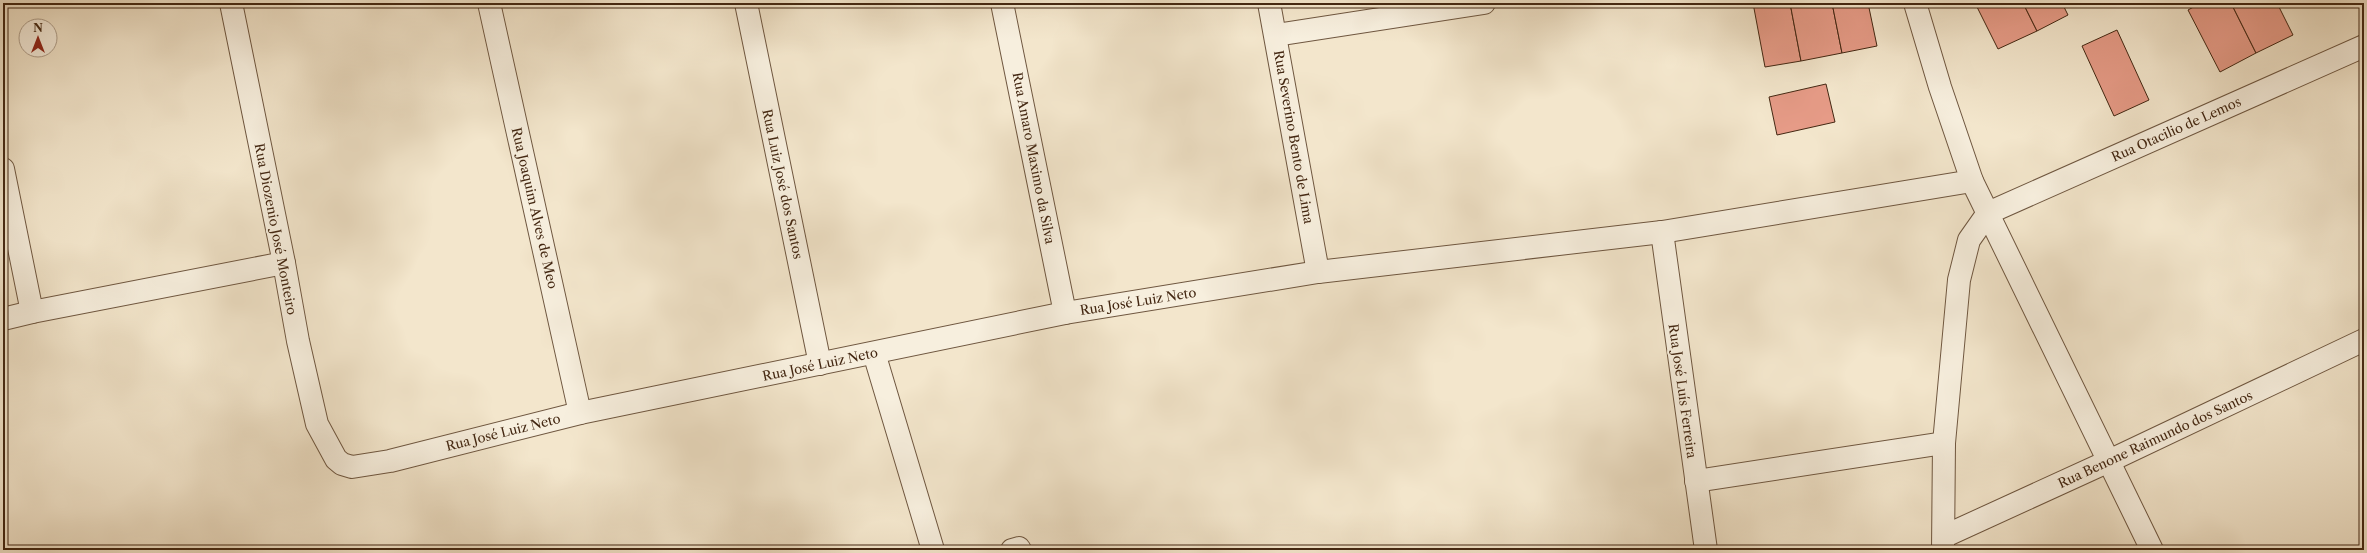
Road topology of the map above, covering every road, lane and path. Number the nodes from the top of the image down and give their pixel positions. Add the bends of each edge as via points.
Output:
1 (231, 3) edge
2 (489, 3) edge
3 (746, 3) edge
4 (1002, 3) edge
5 (1269, 3) edge
6 (1484, 3) edge
7 (1915, 3) edge
8 (1276, 35) junction
9 (2364, 46) edge
10 (3, 168) edge
11 (1972, 181) junction
12 (1988, 213) junction
13 (1662, 232) junction
14 (284, 262) junction
15 (1318, 272) junction
16 (32, 312) junction
17 (1065, 313) junction
18 (3, 319) edge
19 (2364, 340) edge
20 (874, 353) junction
21 (820, 364) junction
22 (580, 413) junction
23 (1944, 443) junction
24 (330, 452) joint
25 (2109, 461) junction
26 (1696, 481) junction
27 (1944, 543) edge
28 (933, 550) edge
29 (1706, 550) edge
30 (2152, 550) edge

1 - 14 street, Rua Diozenio José Monteiro
2 - 22 street, Rua Joaquim Alves de Meo
3 - 21 street, Rua Luiz José dos Santos
4 - 17 street, Rua Amaro Maximo da Silva
5 - 8 street, Rua Severino Bento de Lima
6 - 8 street
7 - 11 street
8 - 15 street, Rua Severino Bento de Lima
9 - 12 street, Rua Otacilio de Lemos
10 - 16 street
11 - 12 street
11 - 13 street, Rua José Luiz Neto
12 - 23 street via 1969,240 1961,266
12 - 25 street
13 - 15 street, Rua José Luiz Neto
13 - 26 street, Rua José Luís Ferreira
14 - 16 street
14 - 24 street, Rua Diozenio José Monteiro via 308,392 317,424
15 - 17 street, Rua José Luiz Neto
16 - 18 street
17 - 20 street, Rua José Luiz Neto
19 - 25 street, Rua Benone Raimundo dos Santos
20 - 21 street, Rua José Luiz Neto
20 - 28 street
21 - 22 street, Rua José Luiz Neto
22 - 24 street, Rua José Luiz Neto via 367,466 352,467 342,464
23 - 26 street
23 - 27 street
25 - 27 street, Rua Benone Raimundo dos Santos
25 - 30 street
26 - 29 street, Rua José Luís Ferreira

